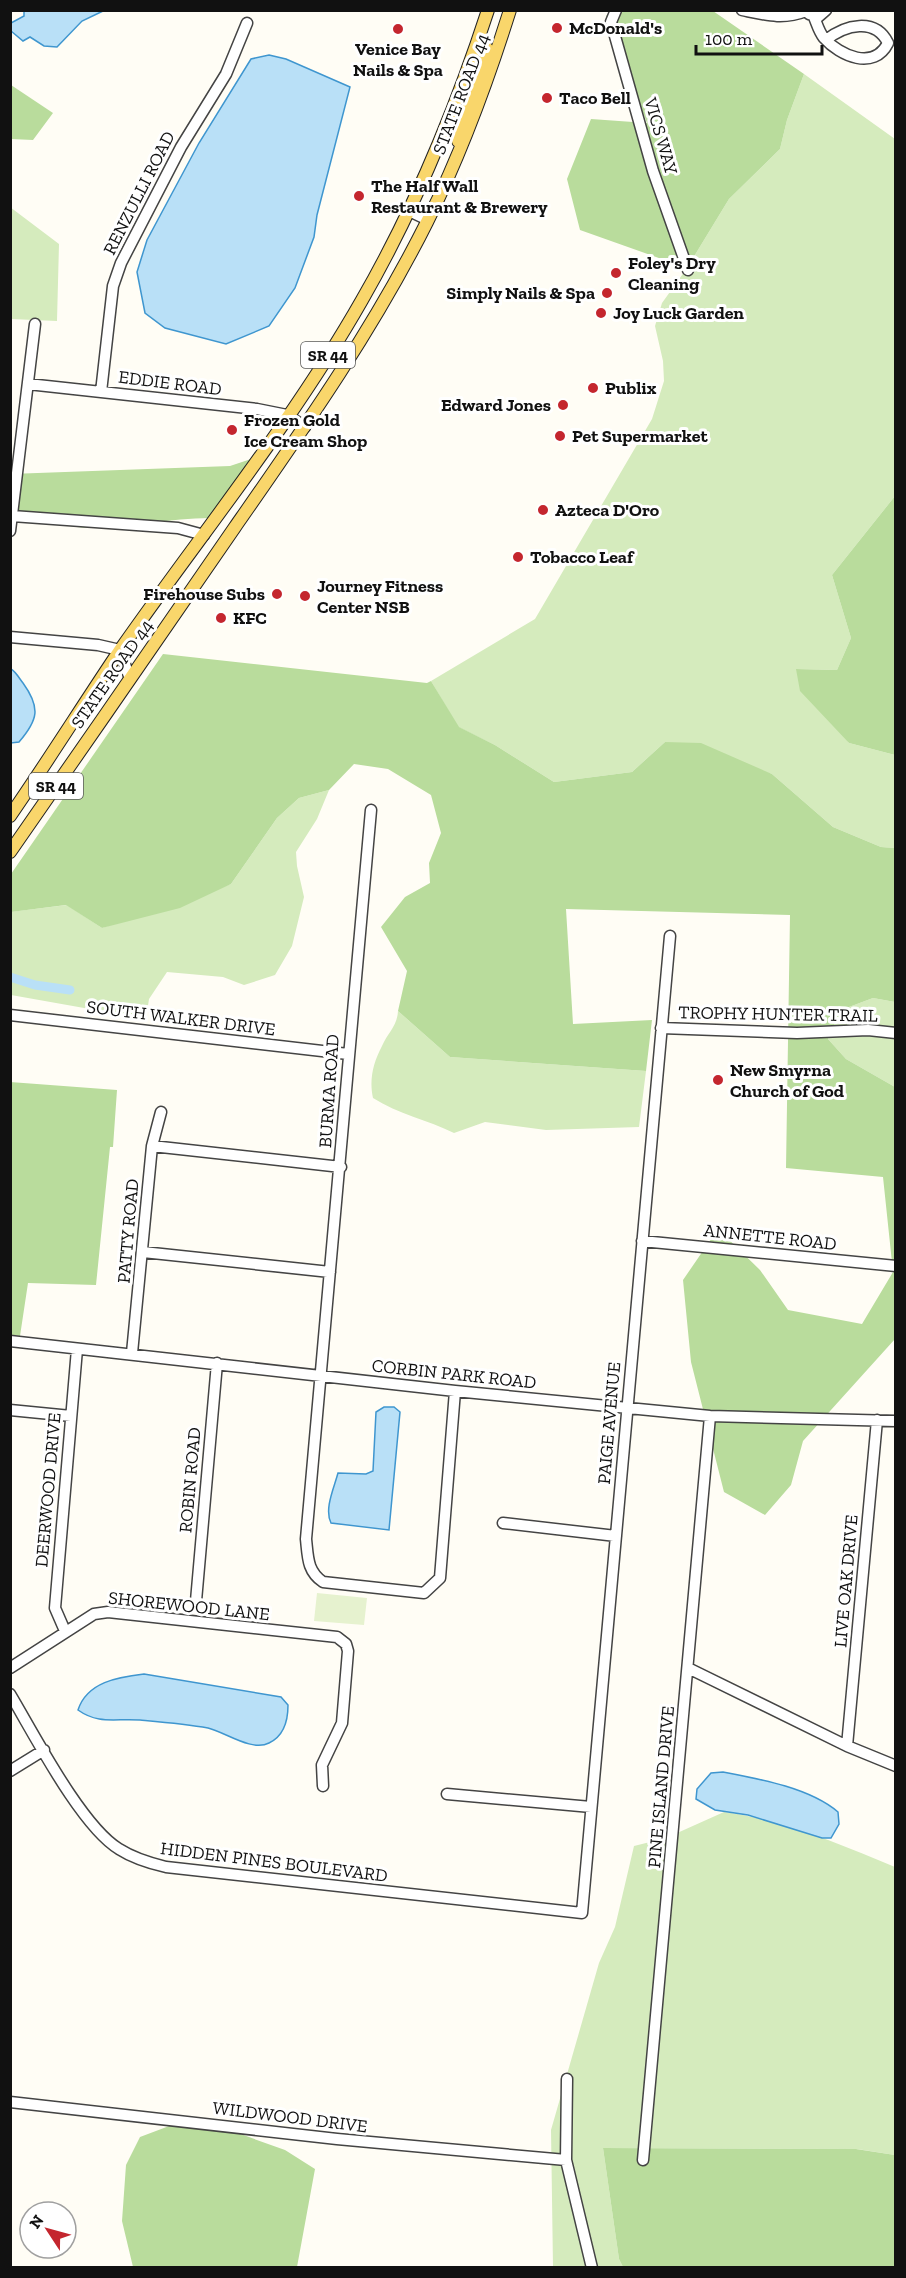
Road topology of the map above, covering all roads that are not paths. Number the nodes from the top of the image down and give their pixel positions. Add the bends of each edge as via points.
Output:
1 (489, 10) edge
2 (496, 10) edge
3 (510, 10) edge
4 (616, 10) edge
5 (742, 10) edge
6 (826, 10) edge
7 (809, 13) edge
8 (247, 23) dead end
9 (479, 39) junction
10 (501, 39) junction
11 (826, 40) junction
12 (456, 158) junction
13 (409, 211) junction
14 (428, 220) junction
15 (688, 270) dead end
16 (36, 324) dead end
17 (28, 384) junction
18 (101, 392) junction
19 (287, 415) junction
20 (305, 427) junction
21 (12, 516) junction
22 (10, 531) edge
23 (204, 535) junction
24 (10, 637) edge
25 (120, 650) junction
26 (130, 679) junction
27 (49, 760) junction
28 (67, 770) junction
29 (371, 810) dead end
30 (10, 816) edge
31 (10, 852) edge
32 (670, 936) dead end
33 (10, 1015) edge
34 (661, 1028) junction
35 (896, 1033) edge
36 (348, 1054) junction
37 (160, 1112) dead end
38 (153, 1146) junction
39 (340, 1167) junction
40 (642, 1241) junction
41 (143, 1252) junction
42 (896, 1266) edge
43 (330, 1272) junction
44 (10, 1341) edge
45 (76, 1349) junction
46 (132, 1353) junction
47 (217, 1363) junction
48 (320, 1375) junction
49 (455, 1391) junction
50 (627, 1408) junction
51 (10, 1410) edge
52 (71, 1416) junction
53 (710, 1416) junction
54 (877, 1420) junction
55 (896, 1421) edge
56 (503, 1523) dead end
57 (616, 1536) junction
58 (196, 1600) dead end
59 (65, 1631) junction
60 (10, 1668) edge
61 (688, 1668) junction
62 (10, 1694) edge
63 (847, 1746) junction
64 (44, 1750) junction
65 (896, 1766) edge
66 (10, 1771) edge
67 (323, 1786) dead end
68 (447, 1794) dead end
69 (591, 1807) junction
70 (582, 1914) joint
71 (567, 2079) dead end
72 (10, 2102) edge
73 (566, 2160) junction
74 (643, 2160) dead end
75 (592, 2268) edge

1 - 9 main road, STATE ROAD 44 / SR 44
2 - 10 main road via 491,28
3 - 10 main road, STATE ROAD 44 / SR 44
4 - 15 street, VICS WAY via 611,22 653,171
5 - 7 street via 777,18
6 - 7 street via 821,16
7 - 11 street
8 - 18 street, RENZULLI ROAD via 226,74 181,147 121,263 113,286
9 - 12 main road via 489,51 459,129
9 - 13 main road, STATE ROAD 44 / SR 44 via 451,116
10 - 12 main road, STATE ROAD 44 / SR 44
11 - 11 street via 860,59 879,54 888,43 878,30 862,26 841,30
12 - 14 main road, STATE ROAD 44 / SR 44
13 - 14 street
13 - 19 main road, STATE ROAD 44 / SR 44 via 360,303
14 - 20 main road, STATE ROAD 44 / SR 44 via 370,326
16 - 17 street
17 - 18 street, EDDIE ROAD
17 - 21 street
18 - 19 street, EDDIE ROAD
19 - 20 street, EDDIE ROAD
19 - 23 main road, STATE ROAD 44 / SR 44
20 - 26 main road, STATE ROAD 44 / SR 44
21 - 22 street
21 - 23 street via 178,528
23 - 25 main road, STATE ROAD 44 / SR 44
24 - 25 street
25 - 26 street
25 - 27 main road, STATE ROAD 44 / SR 44
26 - 28 main road, STATE ROAD 44 / SR 44
27 - 28 main road
27 - 30 main road, STATE ROAD 44 / SR 44
28 - 31 main road, STATE ROAD 44 / SR 44
29 - 36 street, BURMA ROAD
32 - 34 street, PAIGE AVENUE
33 - 36 street, SOUTH WALKER DRIVE
34 - 35 street, TROPHY HUNTER TRAIL
34 - 40 street, PAIGE AVENUE
36 - 39 street, BURMA ROAD
37 - 38 street, PATTY ROAD
38 - 39 street
38 - 41 street, PATTY ROAD
39 - 43 street, BURMA ROAD
40 - 42 street, ANNETTE ROAD
40 - 50 street, PAIGE AVENUE
41 - 43 street
41 - 46 street, PATTY ROAD
43 - 48 street, BURMA ROAD
44 - 45 street, CORBIN PARK ROAD
45 - 46 street, CORBIN PARK ROAD
45 - 52 street, DEERWOOD DRIVE
46 - 47 street, CORBIN PARK ROAD
47 - 48 street, CORBIN PARK ROAD
47 - 58 street, ROBIN ROAD
48 - 49 street, CORBIN PARK ROAD
48 - 49 street, BURMA ROAD via 306,1539 308,1564 322,1582 424,1593 434,1587 440,1578
49 - 50 street, CORBIN PARK ROAD
50 - 53 street, CORBIN PARK ROAD
50 - 57 street, PAIGE AVENUE
51 - 52 street
52 - 59 street, DEERWOOD DRIVE via 55,1608
53 - 54 street, CORBIN PARK ROAD
53 - 61 street, PINE ISLAND DRIVE
54 - 55 street, CORBIN PARK ROAD
54 - 63 street, LIVE OAK DRIVE
56 - 57 street
57 - 69 street, PAIGE AVENUE
59 - 60 street, SHOREWOOD LANE
59 - 67 street, SHOREWOOD LANE via 94,1614 108,1612 343,1640 348,1652 342,1723 322,1765
61 - 63 street
61 - 74 street, PINE ISLAND DRIVE
62 - 64 street, HIDDEN PINES BOULEVARD
63 - 65 street
64 - 66 street
64 - 70 street, HIDDEN PINES BOULEVARD via 90,1823 117,1848 140,1860 166,1867
68 - 69 street
69 - 70 street, PAIGE AVENUE
71 - 73 street
72 - 73 street, WILDWOOD DRIVE
73 - 75 street

